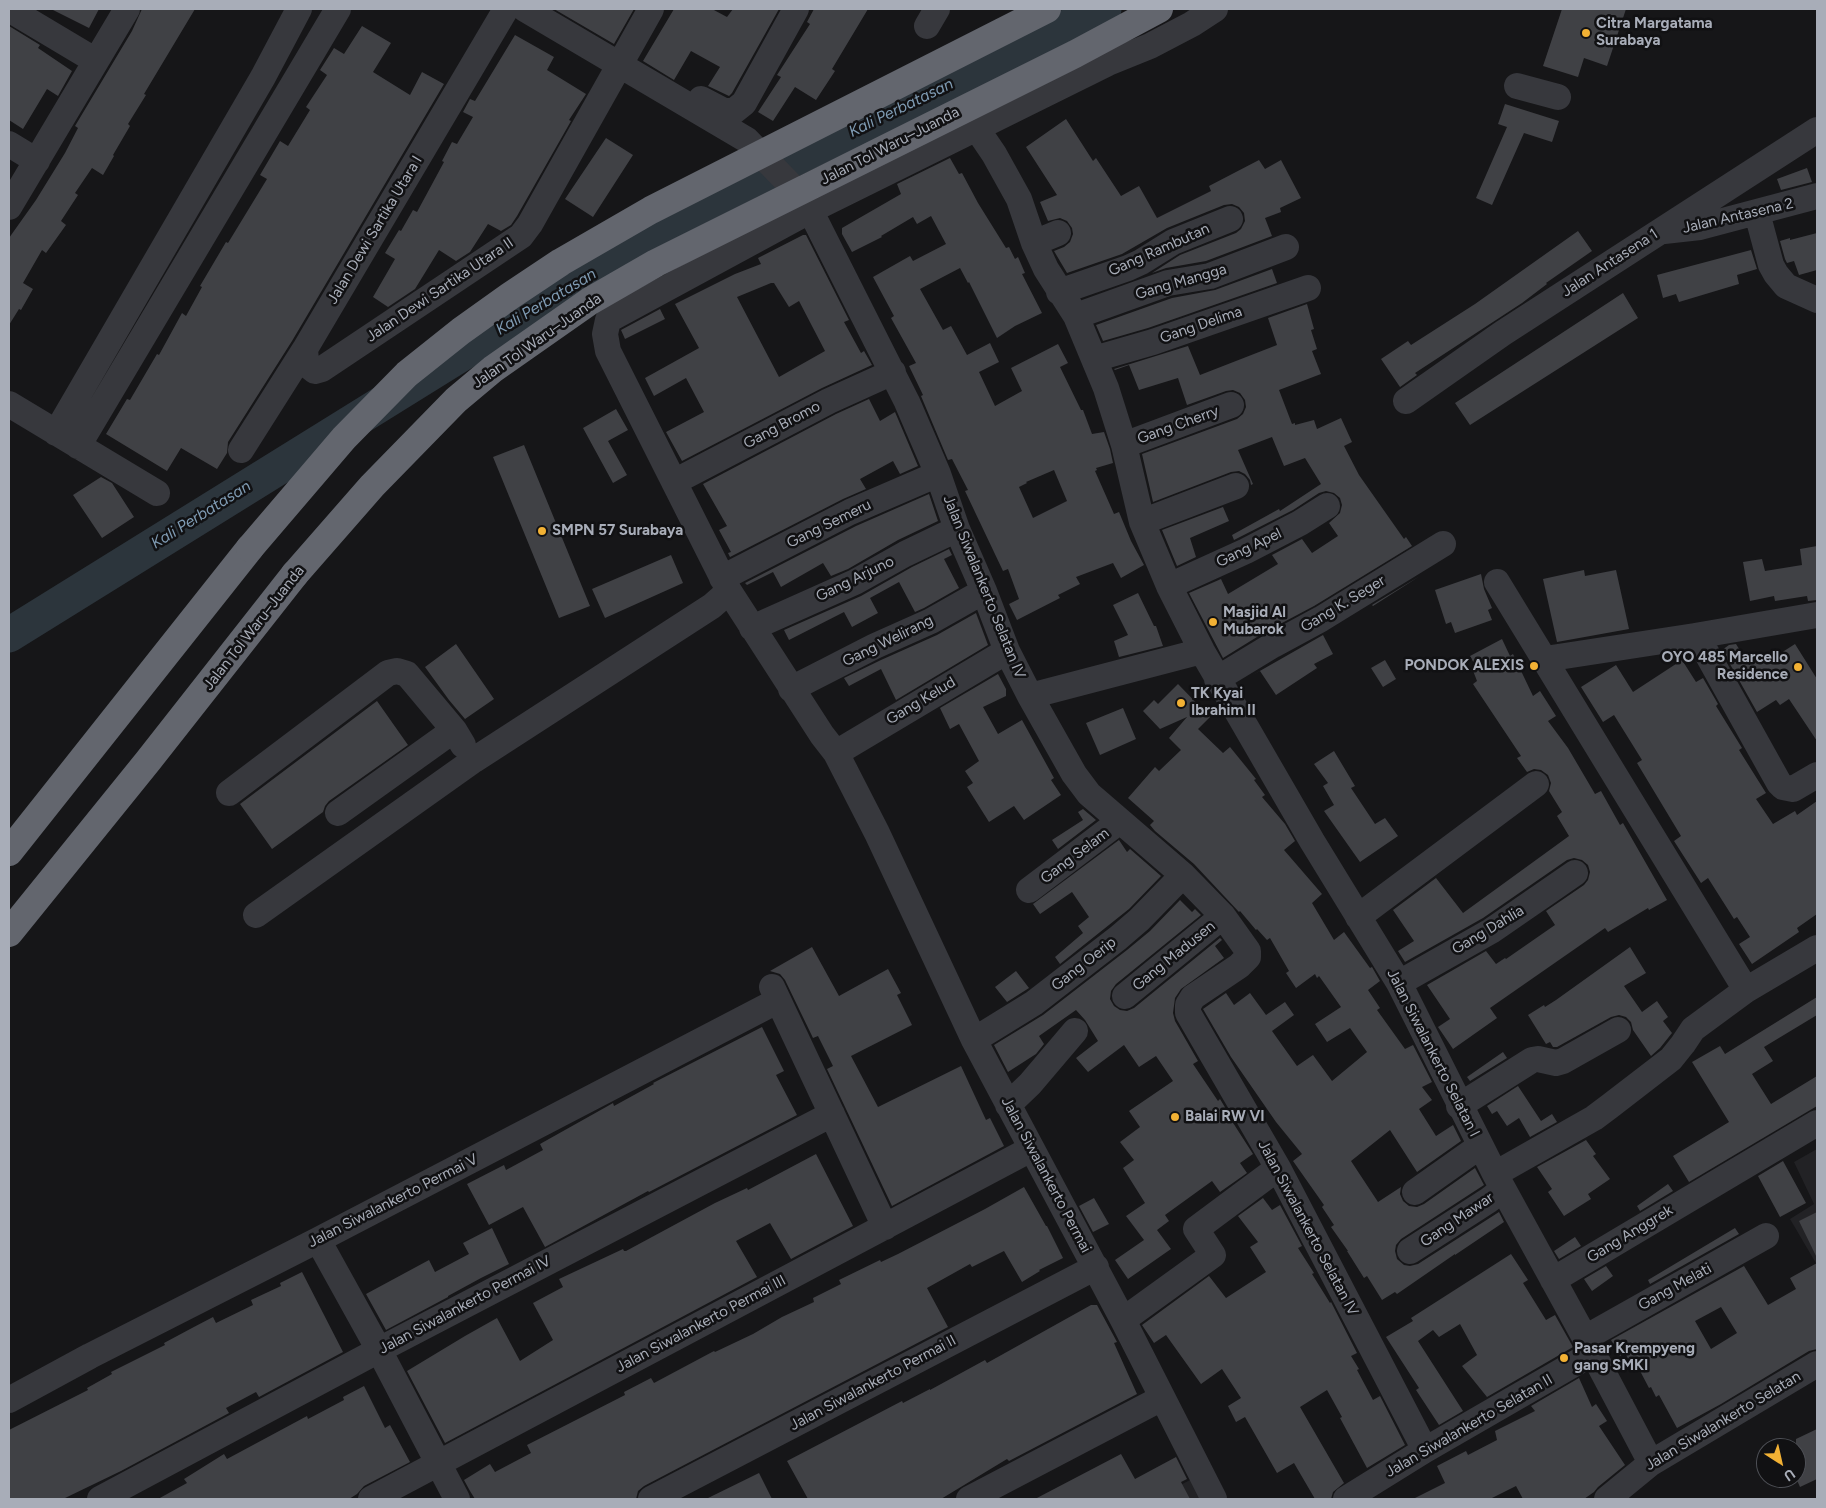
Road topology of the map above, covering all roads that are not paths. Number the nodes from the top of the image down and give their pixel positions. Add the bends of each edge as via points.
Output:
1 (9, 9) edge
2 (127, 9) edge
3 (338, 9) edge
4 (506, 9) edge
5 (525, 9) edge
6 (651, 9) edge
7 (796, 9) edge
8 (1047, 9) edge
9 (1159, 9) edge
10 (1215, 9) edge
11 (294, 17) edge
12 (318, 42) junction
13 (96, 61) junction
14 (619, 64) junction
15 (1517, 86) dead end
16 (1558, 97) dead end
17 (680, 100) junction
18 (977, 129) junction
19 (1817, 130) edge
20 (9, 144) edge
21 (37, 160) junction
22 (1817, 196) edge
23 (808, 205) junction
24 (9, 207) edge
25 (1757, 213) junction
26 (1230, 218) dead end
27 (1658, 232) junction
28 (1286, 247) dead end
29 (1308, 288) dead end
30 (1059, 292) junction
31 (1817, 300) edge
32 (1076, 316) junction
33 (305, 349) junction
34 (1094, 358) junction
35 (893, 372) junction
36 (87, 380) junction
37 (109, 394) junction
38 (1406, 401) dead end
39 (9, 404) edge
40 (1231, 405) dead end
41 (56, 433) junction
42 (1124, 445) junction
43 (78, 446) junction
44 (241, 450) dead end
45 (938, 474) junction
46 (674, 482) junction
47 (1236, 486) dead end
48 (157, 493) dead end
49 (1328, 506) dead end
50 (1142, 522) junction
51 (958, 529) junction
52 (1443, 544) dead end
53 (1497, 582) dead end
54 (726, 584) junction
55 (1169, 586) junction
56 (984, 591) junction
57 (1817, 615) edge
58 (752, 628) junction
59 (1695, 636) junction
60 (1202, 650) junction
61 (1007, 651) junction
62 (1545, 659) junction
63 (1217, 679) junction
64 (791, 689) junction
65 (1030, 696) junction
66 (454, 730) junction
67 (836, 753) junction
68 (474, 760) junction
69 (1817, 775) edge
70 (1536, 784) dead end
71 (229, 793) dead end
72 (338, 813) dead end
73 (1120, 821) junction
74 (9, 852) edge
75 (1575, 873) dead end
76 (1182, 875) junction
77 (1029, 890) dead end
78 (256, 915) dead end
79 (1223, 916) junction
80 (1358, 917) junction
81 (9, 933) edge
82 (1817, 948) edge
83 (1399, 983) junction
84 (1746, 990) junction
85 (1125, 996) dead end
86 (1618, 1030) dead end
87 (1075, 1031) dead end
88 (974, 1040) junction
89 (1008, 1104) junction
90 (1459, 1106) junction
91 (832, 1114) junction
92 (1817, 1123) edge
93 (1480, 1146) junction
94 (1031, 1149) junction
95 (1278, 1168) junction
96 (1499, 1182) junction
97 (1415, 1192) dead end
98 (885, 1227) junction
99 (1766, 1236) dead end
100 (318, 1240) junction
101 (1410, 1251) dead end
102 (1096, 1267) junction
103 (1553, 1280) junction
104 (1123, 1320) junction
105 (1589, 1346) junction
106 (379, 1350) junction
107 (1817, 1364) edge
108 (1162, 1398) junction
109 (9, 1400) edge
110 (1425, 1450) junction
111 (439, 1463) junction
112 (1651, 1463) junction
113 (100, 1499) edge
114 (371, 1499) edge
115 (456, 1499) edge
116 (651, 1499) edge
117 (969, 1499) edge
118 (1214, 1499) edge
119 (1346, 1499) edge
120 (1607, 1499) edge

1 - 13 street
2 - 13 street
3 - 12 street
4 - 33 street, Jalan Dewi Sartika Utara I
5 - 14 street, Jalan Siwalankerto Selatan IV
6 - 14 street
7 - 17 street via 744,103 734,111 724,111 701,99
8 - 74 highway, bridge via 651,210 510,296 407,374 344,438 250,548
9 - 81 highway, Jalan Tol Waru–Juanda, bridge via 656,263 590,301 493,369 456,400 372,486 295,574
10 - 18 street via 1150,46 1108,62
11 - 12 street
11 - 36 street via 263,77
12 - 37 street
13 - 21 street
14 - 17 street, Jalan Siwalankerto Selatan IV
14 - 33 street, Jalan Dewi Sartika Utara II via 521,236 322,369 310,367
15 - 16 street
17 - 23 street, Jalan Siwalankerto Selatan IV, bridge via 746,140
18 - 23 street
18 - 30 street, Jalan Siwalankerto Selatan I via 1046,238 1046,269
19 - 27 street, Jalan Antasena 1
20 - 21 street
21 - 24 street
22 - 25 street, Jalan Antasena 2
23 - 35 street, Jalan Siwalankerto Selatan IV
23 - 46 street, Jalan Siwalankerto Permai via 608,320 605,334 608,351
25 - 27 street, Jalan Antasena 2 via 1700,228
25 - 31 street via 1772,265 1781,281
26 - 30 street, Gang Rambutan via 1173,242 1128,268
27 - 38 street, Jalan Antasena 1
28 - 32 street, Gang Mangga via 1210,276 1168,283
29 - 34 street, Gang Delima via 1153,342
30 - 32 street, Jalan Siwalankerto Selatan I
32 - 34 street, Jalan Siwalankerto Selatan I
33 - 44 street, Jalan Dewi Sartika Utara I
34 - 42 street, Jalan Siwalankerto Selatan I
35 - 45 street, Jalan Siwalankerto Selatan IV
35 - 46 street, Gang Bromo via 829,400
36 - 37 street
36 - 41 street
37 - 43 street
39 - 41 street
40 - 42 street, Gang Cherry
41 - 43 street
42 - 50 street, Jalan Siwalankerto Selatan I
43 - 48 street
45 - 51 street, Jalan Siwalankerto Selatan IV
45 - 54 street, Gang Semeru via 850,512
46 - 54 street, Jalan Siwalankerto Permai
47 - 50 street
49 - 55 street, Gang Apel via 1246,551
50 - 55 street, Jalan Siwalankerto Selatan I
51 - 56 street, Jalan Siwalankerto Selatan IV
51 - 58 street, Gang Arjuno via 855,582
52 - 63 street, Gang K. Seger
53 - 62 street
54 - 58 street, Jalan Siwalankerto Permai
54 - 68 street, Gang Semeru via 712,606
55 - 60 street, Jalan Siwalankerto Selatan I
56 - 61 street, Jalan Siwalankerto Selatan IV
56 - 64 street, Gang Welirang via 931,621
57 - 59 street
58 - 64 street, Jalan Siwalankerto Permai
59 - 62 street
59 - 69 street via 1779,783 1793,789
60 - 63 street, Jalan Siwalankerto Selatan I
60 - 65 street
61 - 65 street, Jalan Siwalankerto Selatan IV
61 - 67 street, Gang Kelud
62 - 84 street
63 - 80 street, Jalan Siwalankerto Selatan I
64 - 67 street, Jalan Siwalankerto Permai
65 - 73 street, Jalan Siwalankerto Selatan IV via 1074,774 1089,794
66 - 68 street
66 - 71 street via 407,674 388,673
66 - 72 street
67 - 88 street, Jalan Siwalankerto Permai
68 - 78 street, Gang Semeru
70 - 80 street
73 - 76 street, Jalan Siwalankerto Selatan IV
73 - 77 street, Gang Selam
75 - 83 street, Gang Dahlia via 1491,931
76 - 79 street, Jalan Siwalankerto Selatan IV
76 - 88 street, Gang Oerip via 1118,938 1034,1003
79 - 85 street, Gang Madusen
79 - 95 street, Jalan Siwalankerto Selatan IV via 1248,952 1248,957 1193,997 1188,1013
80 - 83 street, Jalan Siwalankerto Selatan I
82 - 84 street, Gang Mawar
83 - 90 street, Jalan Siwalankerto Selatan I
84 - 96 street, Gang Mawar via 1693,1028 1671,1058 1594,1118
86 - 90 street via 1563,1061 1532,1060
87 - 89 street via 1030,1084
88 - 89 street, Jalan Siwalankerto Permai
89 - 94 street, Jalan Siwalankerto Permai
90 - 93 street, Jalan Siwalankerto Selatan I
91 - 98 street
91 - 100 street, Jalan Siwalankerto Permai V via 774,994
91 - 106 street, Jalan Siwalankerto Permai IV
92 - 103 street, Gang Anggrek
93 - 96 street, Jalan Siwalankerto Selatan I
93 - 97 street
94 - 98 street, Jalan Siwalankerto Permai III
94 - 102 street, Jalan Siwalankerto Permai
95 - 104 street via 1196,1229 1214,1255
95 - 110 street, Jalan Siwalankerto Selatan IV
96 - 101 street, Gang Mawar via 1490,1200
96 - 103 street, Jalan Siwalankerto Selatan I
98 - 111 street, Jalan Siwalankerto Permai III
99 - 105 street, Gang Melati
100 - 106 street
100 - 109 street, Jalan Siwalankerto Permai V
102 - 104 street, Jalan Siwalankerto Permai
102 - 116 street, Jalan Siwalankerto Permai II
103 - 105 street, Jalan Siwalankerto Selatan I
104 - 108 street, Jalan Siwalankerto Permai
105 - 110 street, Jalan Siwalankerto Selatan II
105 - 112 street, Jalan Siwalankerto Selatan I
106 - 111 street
106 - 113 street, Jalan Siwalankerto Permai IV
107 - 112 street, Jalan Siwalankerto Selatan
108 - 117 street
108 - 118 street, Jalan Siwalankerto Permai
110 - 119 street, Jalan Siwalankerto Selatan II
111 - 114 street, Jalan Siwalankerto Permai III
111 - 115 street
112 - 120 street, Jalan Siwalankerto Selatan

